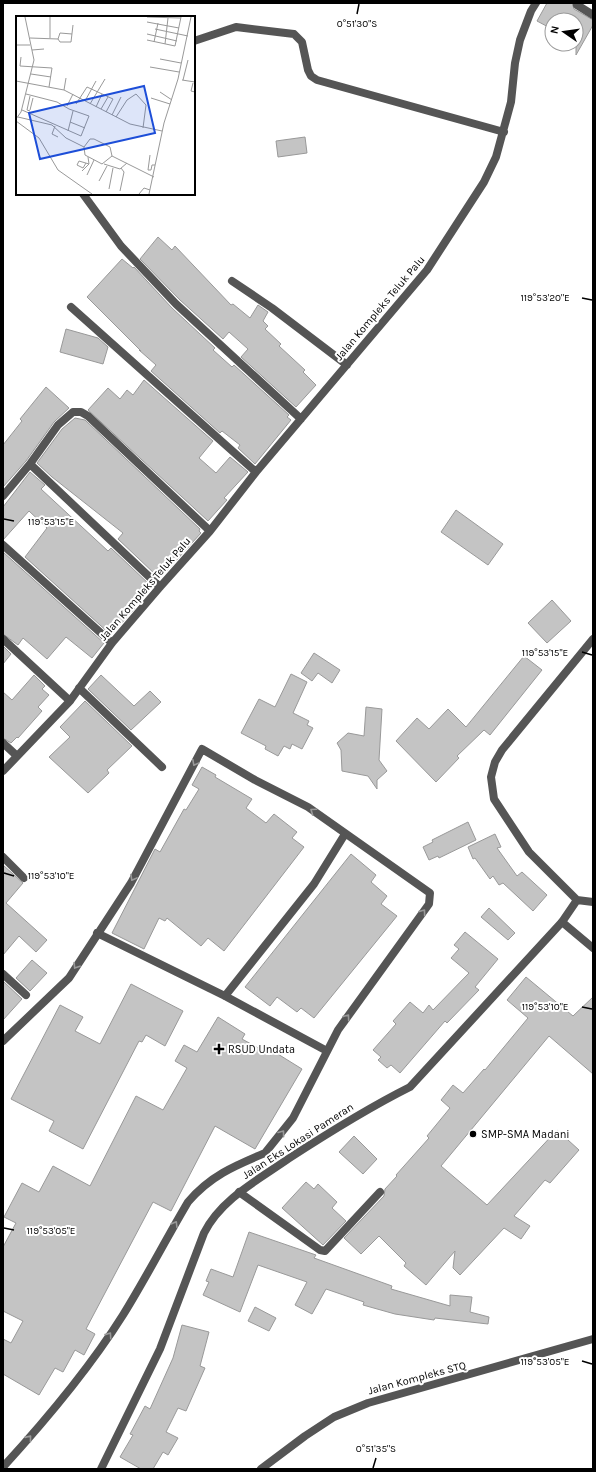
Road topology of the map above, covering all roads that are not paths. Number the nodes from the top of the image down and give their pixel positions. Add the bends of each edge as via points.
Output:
1 (536, 3) edge
2 (577, 5) dead end
3 (593, 15) edge
4 (195, 41) edge
5 (504, 132) junction
6 (84, 195) edge
7 (232, 282) dead end
8 (71, 307) dead end
9 (347, 365) junction
10 (301, 419) junction
11 (30, 464) junction
12 (256, 472) junction
13 (3, 496) edge
14 (210, 531) junction
15 (3, 545) edge
16 (160, 587) junction
17 (3, 639) edge
18 (593, 639) edge
19 (112, 644) junction
20 (79, 688) junction
21 (70, 701) junction
22 (3, 743) edge
23 (17, 756) junction
24 (162, 766) dead end
25 (3, 770) edge
26 (345, 834) junction
27 (3, 857) edge
28 (24, 878) dead end
29 (577, 900) junction
30 (593, 902) edge
31 (562, 922) junction
32 (97, 933) junction
33 (593, 948) edge
34 (3, 974) edge
35 (26, 995) dead end
36 (225, 996) junction
37 (3, 1041) edge
38 (327, 1051) junction
39 (239, 1192) junction
40 (380, 1192) dead end
41 (593, 1339) edge
42 (3, 1467) edge
43 (101, 1469) edge
44 (261, 1469) edge

1 - 5 street, Jalan Kompleks Teluk Palu via 520,40
2 - 3 street
4 - 5 street via 236,27 294,34 302,42 311,76 317,80
5 - 9 street, Jalan Kompleks Teluk Palu via 484,182 427,270
6 - 10 street via 121,246 176,304
7 - 9 street via 272,308
8 - 12 street
9 - 10 street, Jalan Kompleks Teluk Palu
10 - 12 street, Jalan Kompleks Teluk Palu
11 - 13 street
11 - 14 street via 58,425 73,412 81,412
11 - 16 street
12 - 14 street, Jalan Kompleks Teluk Palu
14 - 16 street, Jalan Kompleks Teluk Palu
15 - 19 street
16 - 19 street, Jalan Kompleks Teluk Palu
17 - 21 street
18 - 29 street via 502,750 491,777 494,799 529,852
19 - 20 street, Jalan Kompleks Teluk Palu
20 - 21 street, Jalan Kompleks Teluk Palu
20 - 24 street
21 - 23 street, Jalan Kompleks Teluk Palu
22 - 23 street
23 - 25 street, Jalan Kompleks Teluk Palu
26 -> 32 street via 308,808 202,749 130,883
26 - 36 street via 314,884
38 -> 26 street via 338,1030 429,904 430,893
27 - 28 street
29 - 30 street
29 - 31 street, Jalan Eks Lokasi Pameran
31 - 33 street
31 - 39 street, Jalan Eks Lokasi Pameran via 410,1087 326,1134
32 - 36 street
32 -> 37 street via 69,978
34 - 35 street
36 - 38 street
42 -> 38 street via 86,1367 113,1328 188,1202 200,1188 217,1175 265,1153 271,1147 292,1118
39 - 40 street via 320,1250 325,1251
39 - 43 street, Jalan Eks Lokasi Pameran via 211,1219 204,1232 160,1349
41 - 44 street, Jalan Kompleks STQ via 368,1402 334,1417

